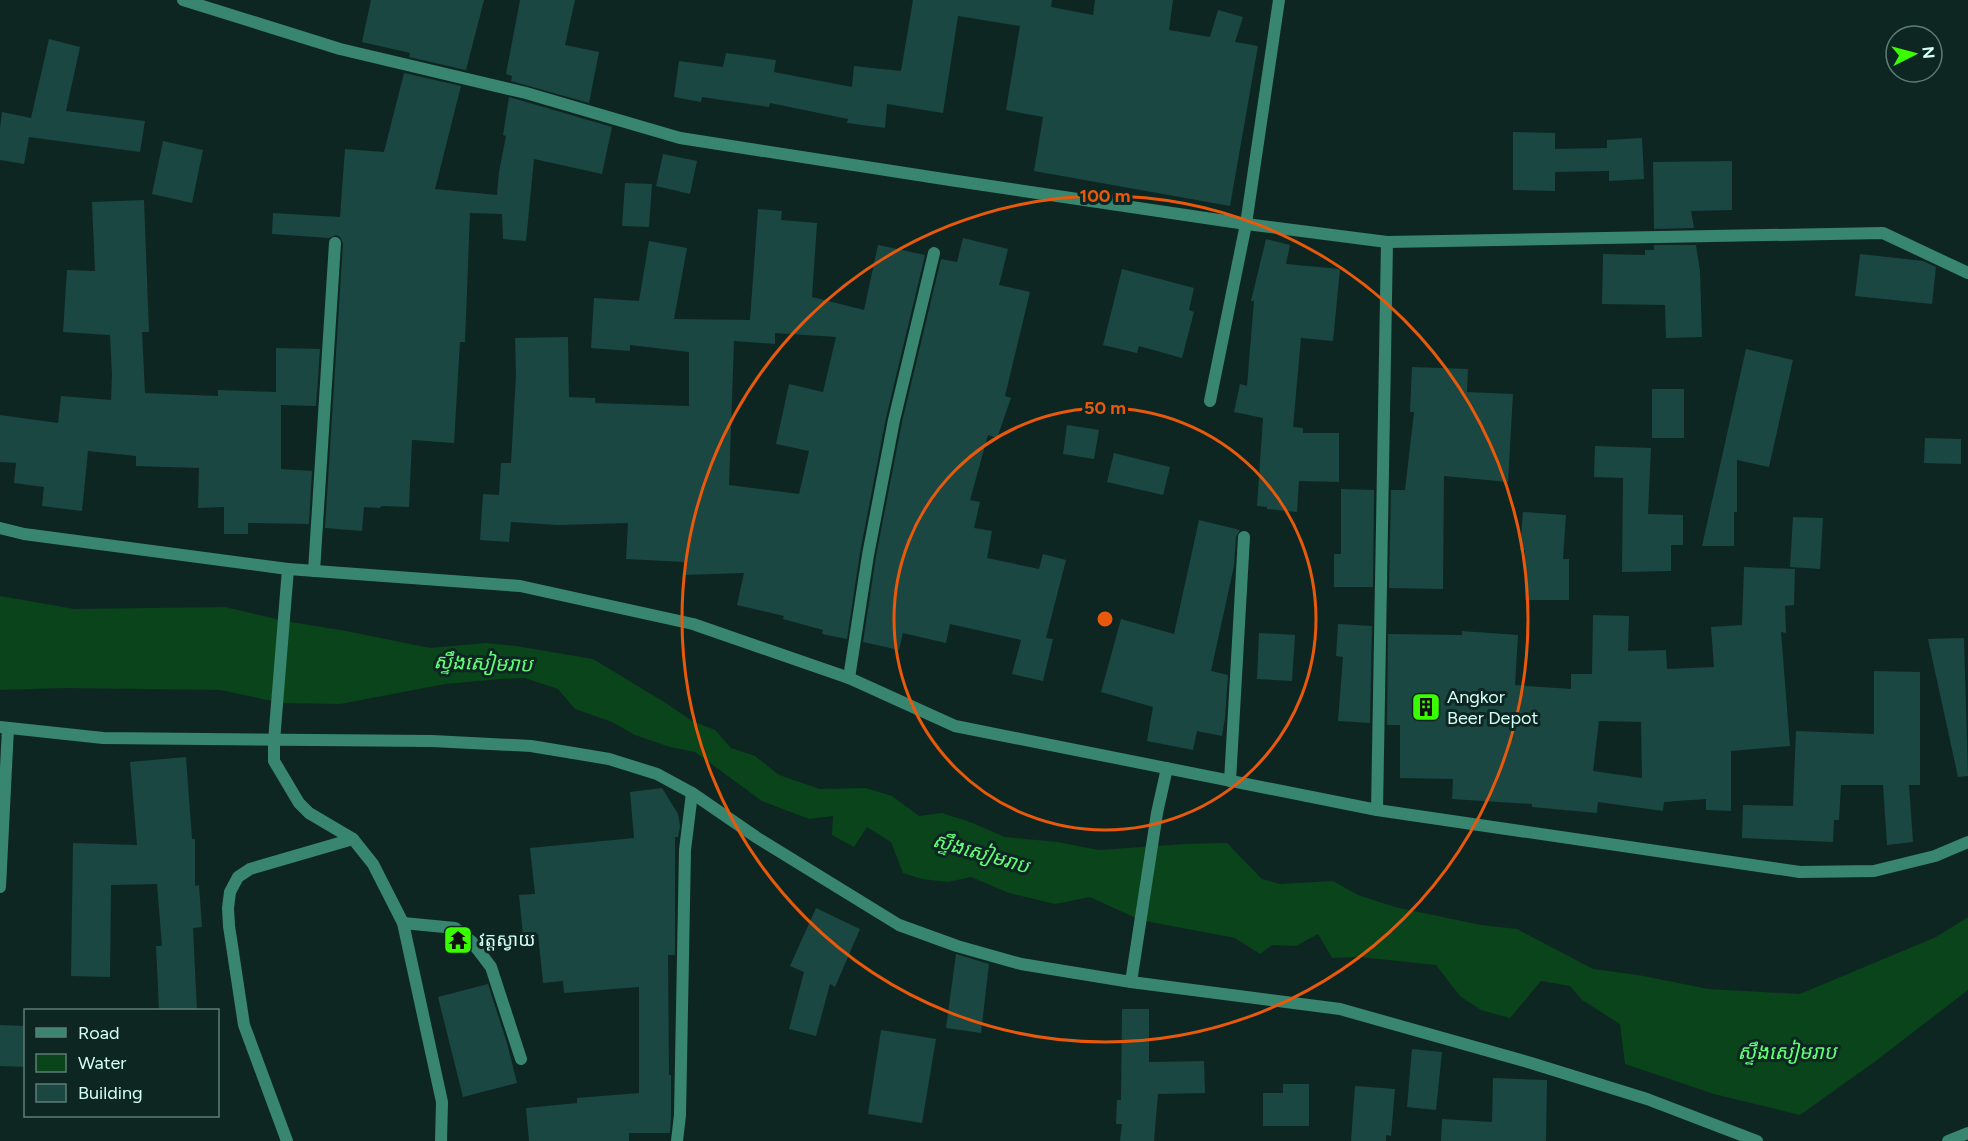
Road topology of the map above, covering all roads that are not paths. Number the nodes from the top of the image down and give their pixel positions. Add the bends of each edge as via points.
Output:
1 (183, 0) edge
2 (1279, 0) edge
3 (1246, 224) junction
4 (1388, 242) junction
5 (335, 243) dead end
6 (934, 253) dead end
7 (1968, 273) edge
8 (1210, 401) dead end
9 (0, 528) edge
10 (1245, 537) dead end
11 (288, 569) junction
12 (314, 571) junction
13 (849, 678) junction
14 (4, 727) edge
15 (274, 741) junction
16 (1167, 768) junction
17 (1230, 781) junction
18 (692, 793) junction
19 (1377, 810) junction
20 (352, 839) junction
21 (1968, 842) edge
22 (0, 887) edge
23 (403, 923) junction
24 (1131, 982) junction
25 (520, 1059) dead end
26 (1968, 1133) edge
27 (287, 1141) edge
28 (441, 1141) edge
29 (677, 1141) edge
30 (1757, 1141) edge
31 (1948, 1141) edge

1 - 3 street via 340,49 526,93 681,138
2 - 3 street
3 - 4 street
3 - 8 street
4 - 7 street via 1883,233
4 - 19 street
5 - 12 street
6 - 13 street via 894,420
9 - 11 street
10 - 17 street
11 - 12 street
11 - 15 street
12 - 13 street via 520,586 693,624
13 - 16 street via 955,726
14 - 15 street via 103,738
14 - 22 street
15 - 18 street via 432,741 531,746 609,759 657,774
15 - 20 street via 274,761 298,803
16 - 17 street
16 - 24 street
17 - 19 street
18 - 24 street via 899,925 1021,964
18 - 29 street via 685,850
19 - 21 street via 1800,872 1874,871 1935,856
20 - 23 street via 373,864
20 - 27 street via 250,869 238,876 230,892 229,926 244,1025
23 - 25 street via 456,928 472,942 491,966
23 - 28 street via 442,1102
24 - 30 street via 1340,1008 1647,1099
26 - 31 street

